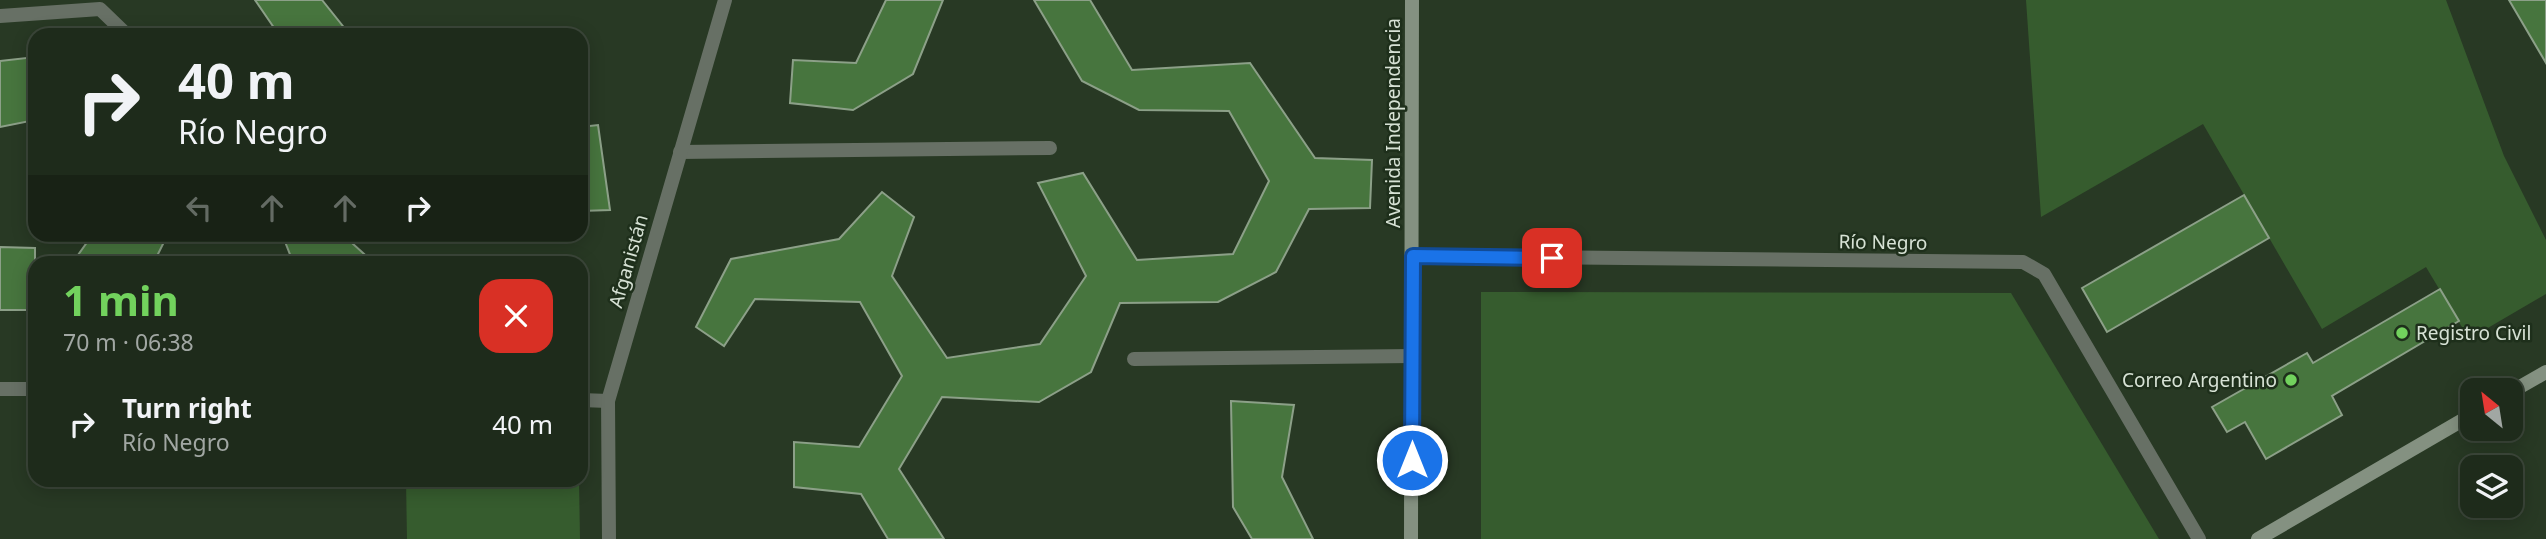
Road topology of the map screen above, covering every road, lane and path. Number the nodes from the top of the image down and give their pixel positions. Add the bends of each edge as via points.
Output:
1 (725, 0) edge
2 (1412, 0) edge
3 (0, 16) edge
4 (120, 28) edge
5 (1050, 148) dead end
6 (680, 152) junction
7 (1413, 256) junction
8 (1413, 356) junction
9 (1134, 359) dead end
10 (2546, 372) edge
11 (2524, 385) edge
12 (0, 389) edge
13 (28, 389) edge
14 (588, 400) edge
15 (607, 401) junction
16 (2460, 422) edge
17 (610, 539) edge
18 (1411, 539) edge
19 (2199, 539) edge
20 (2258, 539) edge

1 - 6 street, Afganistán
2 - 7 street, Avenida Independencia
3 - 4 street via 100,9
5 - 6 street
6 - 15 street, Afganistán
7 - 8 street, Avenida Independencia
7 - 19 street, Río Negro via 2023,262 2043,274
8 - 9 street
8 - 18 street, Avenida Independencia
10 - 11 street
12 - 13 street
14 - 15 street
15 - 17 street, Afganistán
16 - 20 street

